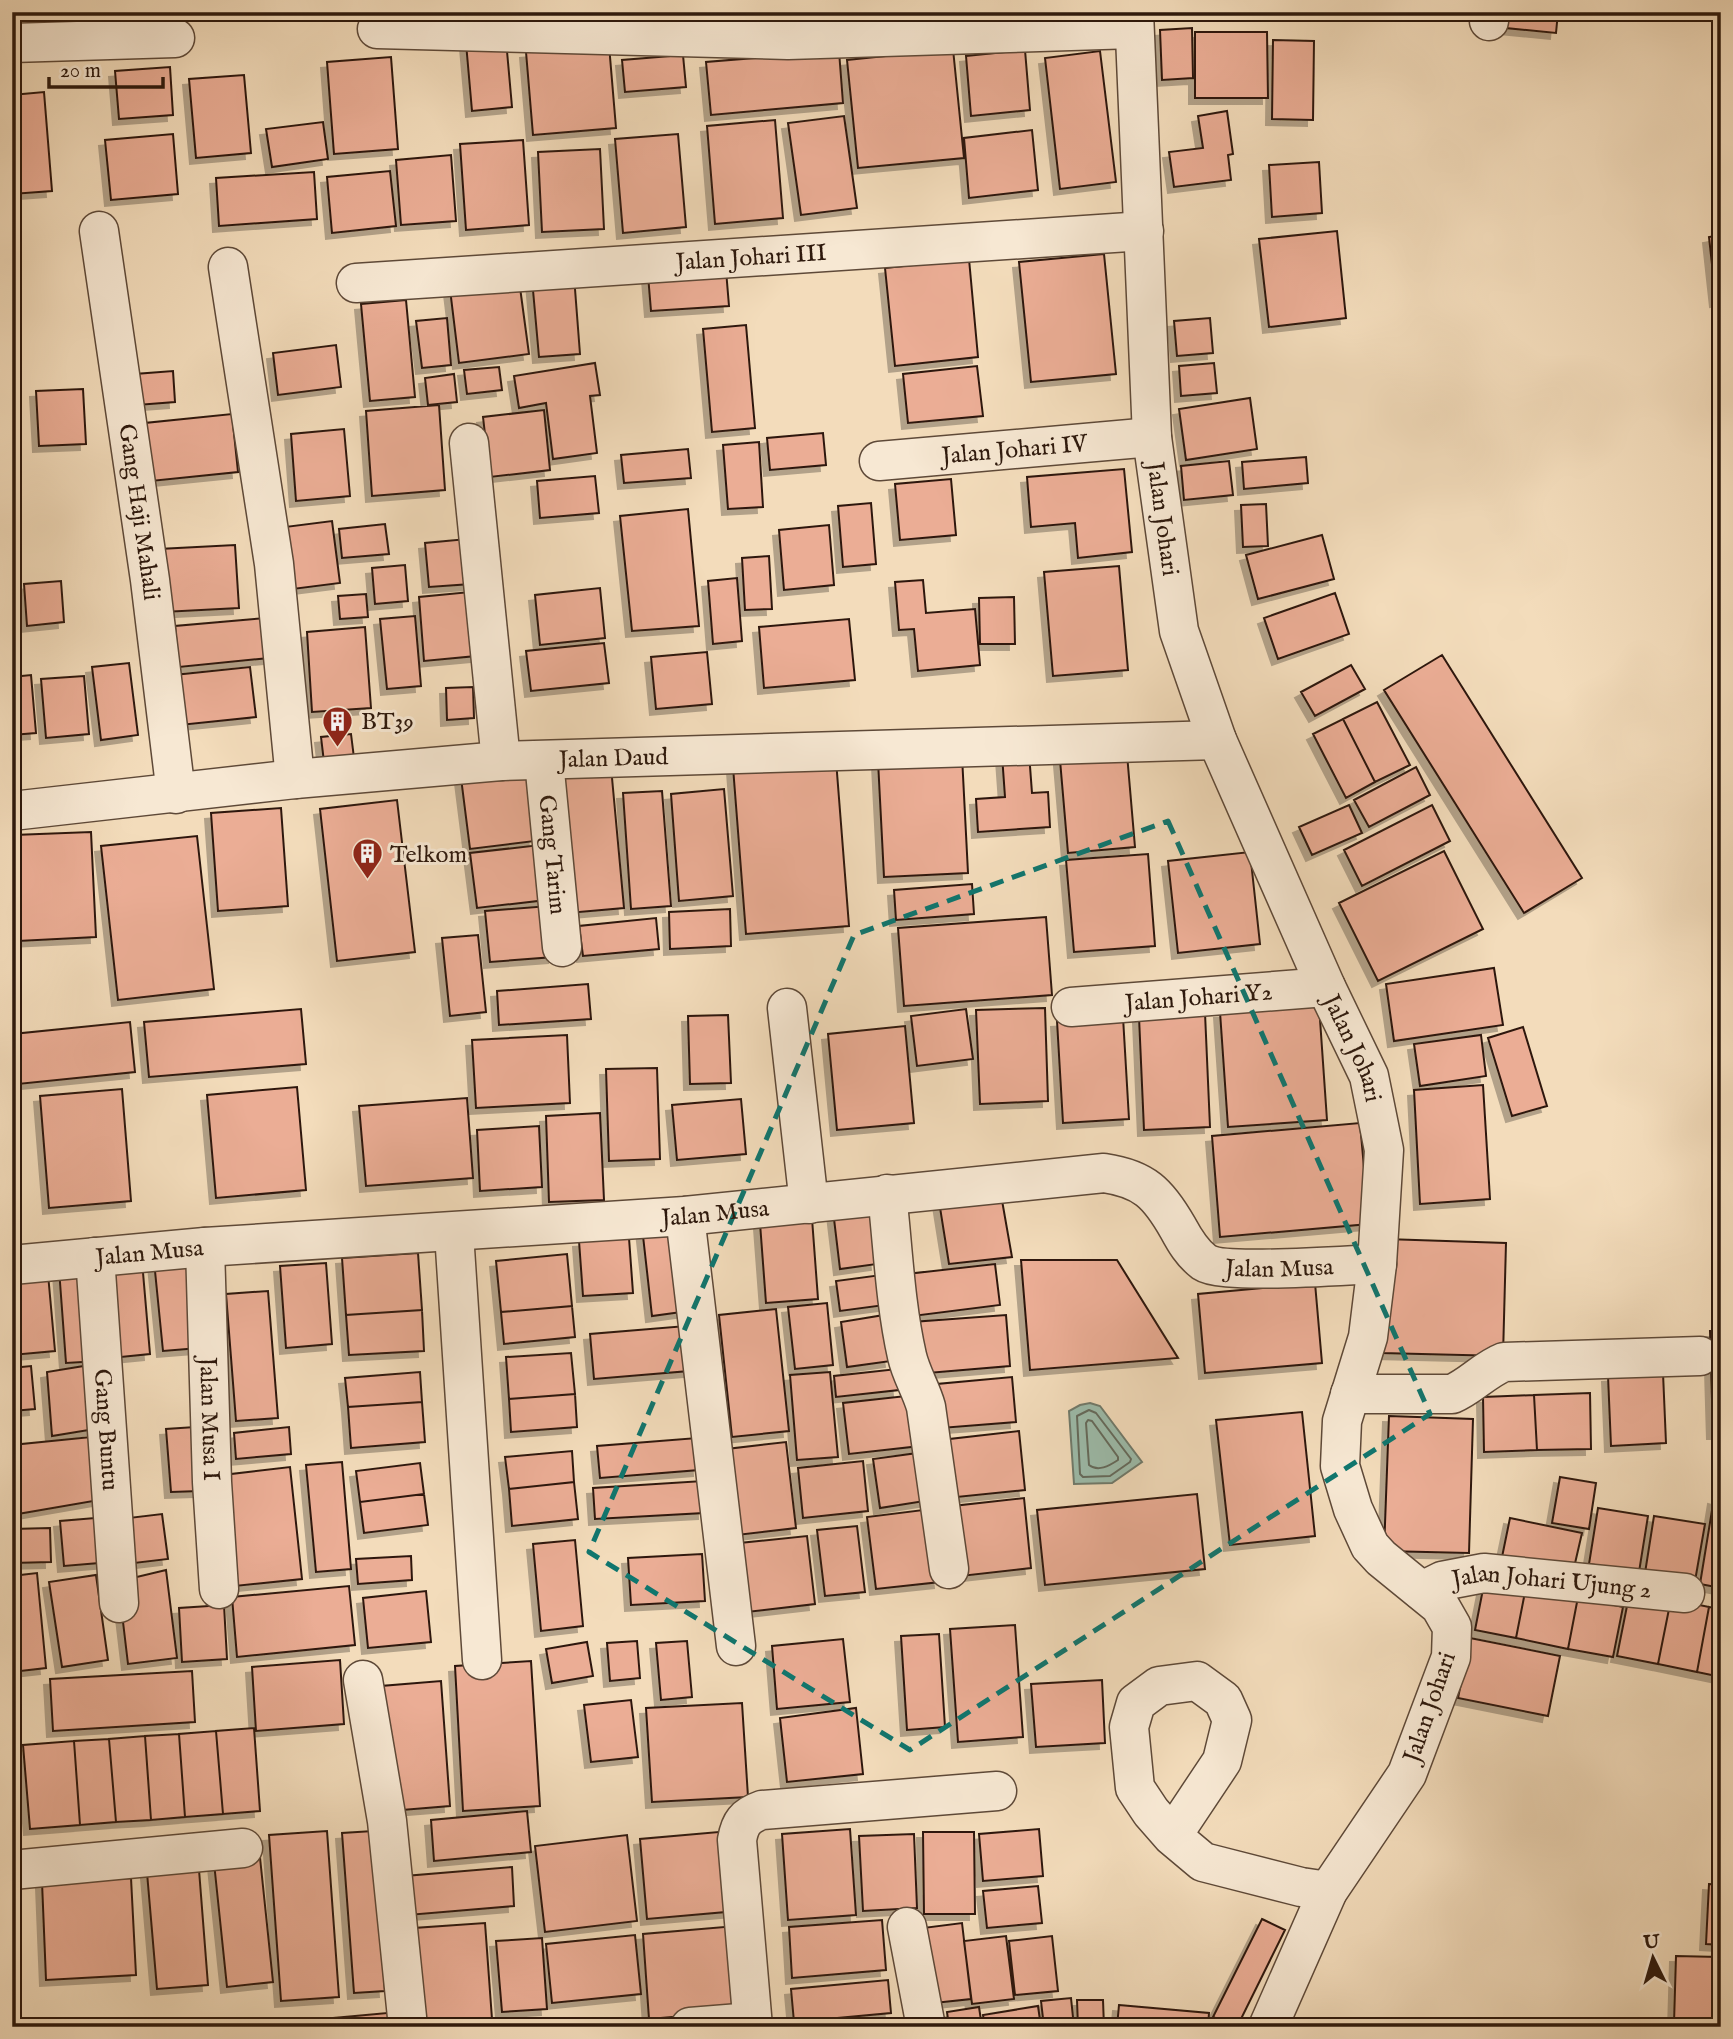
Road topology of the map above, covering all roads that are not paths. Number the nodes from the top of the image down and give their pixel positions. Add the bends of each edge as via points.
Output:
1 (1134, 21) edge
2 (377, 29) dead end
3 (174, 38) dead end
4 (12, 43) edge
5 (99, 231) dead end
6 (1144, 231) junction
7 (228, 267) dead end
8 (356, 283) dead end
9 (1152, 437) junction
10 (469, 443) dead end
11 (879, 461) dead end
12 (1217, 740) junction
13 (501, 761) junction
14 (544, 761) junction
15 (295, 779) junction
16 (176, 794) junction
17 (12, 811) edge
18 (562, 947) dead end
19 (1326, 987) junction
20 (1071, 1007) dead end
21 (787, 1008) dead end
22 (887, 1194) junction
23 (808, 1204) junction
24 (685, 1216) junction
25 (454, 1233) junction
26 (205, 1247) junction
27 (95, 1257) junction
28 (1377, 1264) junction
29 (12, 1265) edge
30 (1700, 1356) dead end
31 (1350, 1394) junction
32 (949, 1569) dead end
33 (219, 1589) dead end
34 (1422, 1591) junction
35 (1685, 1593) dead end
36 (119, 1603) dead end
37 (736, 1646) dead end
38 (482, 1660) dead end
39 (363, 1680) dead end
40 (997, 1790) dead end
41 (1172, 1836) dead end
42 (243, 1848) dead end
43 (12, 1870) edge
44 (1328, 1891) junction
45 (907, 1927) dead end
46 (752, 2024) edge
47 (408, 2027) edge
48 (690, 2027) edge
49 (926, 2027) edge
50 (1268, 2027) edge

1 - 2 street via 788,40
1 - 6 street, Jalan Johari
3 - 4 street
5 - 16 street, Gang Haji Mahali
6 - 8 street, Jalan Johari III
6 - 9 street, Jalan Johari
7 - 15 street via 274,564
9 - 11 street, Jalan Johari IV
9 - 12 street, Jalan Johari via 1179,631
10 - 13 street
12 - 14 street, Jalan Daud
12 - 19 street, Jalan Johari
13 - 14 street, Jalan Daud
13 - 15 street, Jalan Daud
14 - 18 street, Gang Tarim
15 - 16 street, Jalan Daud
16 - 17 street, Jalan Daud
19 - 20 street, Jalan Johari Y2
19 - 28 street, Jalan Johari via 1369,1076 1384,1150
21 - 23 street
22 - 23 street, Jalan Musa
22 - 28 street, Jalan Musa via 1104,1173 1145,1185 1190,1250 1206,1264 1226,1268
22 - 32 street via 902,1325 912,1373 926,1407
23 - 24 street, Jalan Musa
24 - 25 street, Jalan Musa
24 - 37 street
25 - 26 street, Jalan Musa
25 - 38 street
26 - 27 street, Jalan Musa
26 - 33 street, Jalan Musa I
27 - 29 street, Jalan Musa
27 - 36 street, Gang Buntu
28 - 31 street, Jalan Johari via 1368,1337
30 - 31 street via 1504,1362 1452,1394
31 - 34 street, Jalan Johari via 1342,1421 1340,1466 1353,1509 1370,1546
34 - 35 street, Jalan Johari Ujung 2 via 1484,1573
34 - 44 street, Jalan Johari via 1440,1606 1452,1627 1451,1657 1407,1773
39 - 47 street via 387,1821
40 - 46 street via 738,1815
41 - 44 street via 1203,1862
42 - 43 street
44 - 50 street, Jalan Johari
45 - 49 street
46 - 48 street

